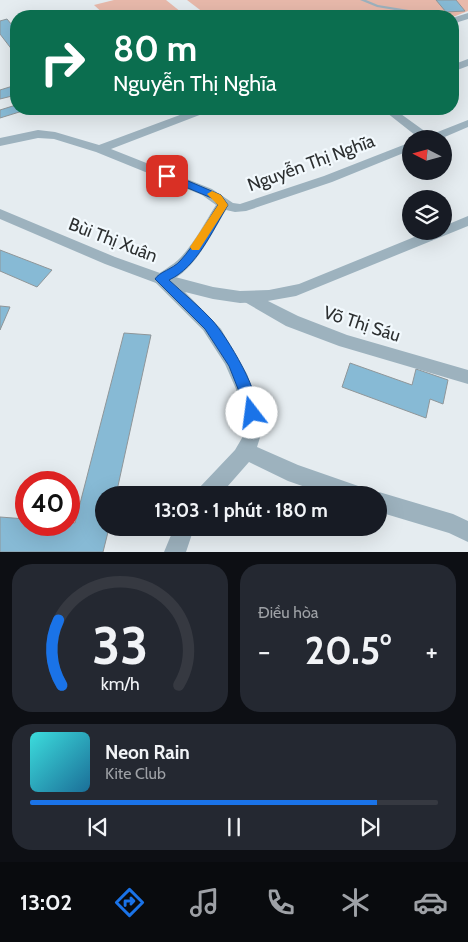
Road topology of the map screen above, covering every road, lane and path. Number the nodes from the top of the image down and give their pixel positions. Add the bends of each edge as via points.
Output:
1 (362, 0) edge
2 (401, 10) edge
3 (460, 19) edge
4 (468, 24) edge
5 (190, 115) edge
6 (395, 115) edge
7 (468, 123) edge
8 (416, 130) edge
9 (451, 130) edge
10 (0, 142) edge
11 (100, 149) junction
12 (402, 149) edge
13 (223, 205) junction
14 (0, 214) edge
15 (468, 221) edge
16 (452, 228) edge
17 (422, 240) edge
18 (161, 279) junction
19 (248, 297) junction
20 (468, 377) edge
21 (245, 451) junction
22 (216, 486) edge
23 (330, 486) edge
24 (387, 504) edge
25 (468, 532) edge
26 (181, 536) edge
27 (175, 552) edge

1 - 2 lane
3 - 4 street
5 - 11 street
6 - 8 street
7 - 9 street
10 - 11 street via 38,134
11 - 13 street via 207,192
12 - 13 street, Nguyễn Thị Nghĩa via 241,208
13 - 18 street via 188,259 177,271
14 - 18 street, Bùi Thị Xuân via 104,260
15 - 16 street, Bùi Thị Xuân
17 - 19 street, Bùi Thị Xuân via 302,289
18 - 19 street, Bùi Thị Xuân via 212,294
18 - 21 street via 209,325 234,363 249,399 254,427
19 - 20 street, Võ Thị Sáu via 292,321 345,341
21 - 22 street
21 - 23 street
24 - 25 street via 453,524
26 - 27 street

